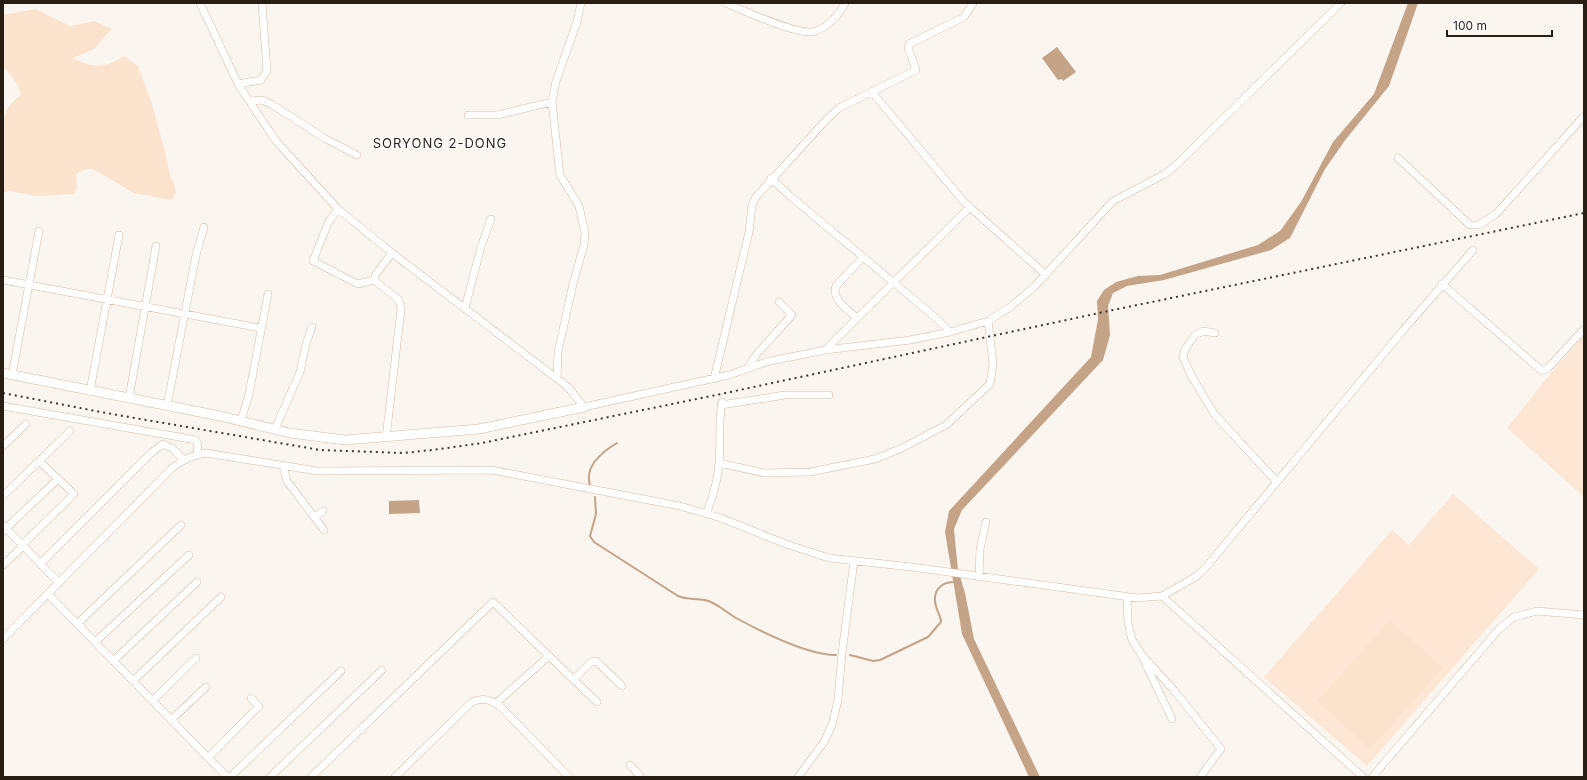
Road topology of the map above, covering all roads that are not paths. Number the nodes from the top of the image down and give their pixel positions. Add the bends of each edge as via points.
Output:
1 (200, 3) edge
2 (262, 3) edge
3 (581, 3) edge
4 (726, 3) edge
5 (845, 3) edge
6 (973, 3) edge
7 (1341, 3) edge
8 (238, 84) junction
9 (872, 92) junction
10 (250, 101) junction
11 (552, 102) junction
12 (468, 115) dead end
13 (1584, 116) edge
14 (357, 155) dead end
15 (1398, 158) dead end
16 (771, 178) junction
17 (970, 207) junction
18 (338, 209) junction
19 (491, 219) dead end
20 (204, 228) dead end
21 (39, 231) dead end
22 (119, 235) dead end
23 (156, 246) dead end
24 (1473, 250) dead end
25 (392, 253) junction
26 (863, 257) junction
27 (1046, 274) junction
28 (3, 280) edge
29 (374, 280) junction
30 (893, 282) junction
31 (1442, 284) junction
32 (29, 285) junction
33 (268, 294) dead end
34 (107, 299) junction
35 (779, 302) dead end
36 (146, 307) junction
37 (465, 308) junction
38 (184, 314) junction
39 (857, 318) junction
40 (988, 321) junction
41 (312, 327) dead end
42 (260, 328) junction
43 (1584, 328) edge
44 (950, 332) junction
45 (1215, 333) dead end
46 (825, 350) junction
47 (748, 368) junction
48 (3, 374) edge
49 (12, 375) junction
50 (557, 378) junction
51 (714, 379) junction
52 (90, 391) junction
53 (829, 395) dead end
54 (129, 398) junction
55 (3, 406) edge
56 (167, 406) junction
57 (584, 407) junction
58 (241, 421) junction
59 (26, 424) dead end
60 (275, 429) junction
61 (70, 431) dead end
62 (386, 438) junction
63 (3, 446) edge
64 (197, 454) junction
65 (183, 459) junction
66 (39, 461) junction
67 (719, 463) junction
68 (283, 466) junction
69 (58, 479) junction
70 (1276, 481) junction
71 (3, 496) edge
72 (323, 511) dead end
73 (706, 514) junction
74 (314, 517) junction
75 (986, 522) dead end
76 (181, 525) dead end
77 (4, 529) edge
78 (324, 530) dead end
79 (22, 545) junction
80 (189, 555) dead end
81 (854, 561) junction
82 (40, 564) junction
83 (3, 565) edge
84 (979, 577) junction
85 (197, 582) dead end
86 (59, 583) junction
87 (48, 594) junction
88 (221, 596) dead end
89 (1127, 596) junction
90 (1162, 596) junction
91 (1584, 615) edge
92 (77, 624) junction
93 (4, 635) edge
94 (95, 642) junction
95 (1141, 654) junction
96 (549, 656) junction
97 (196, 658) dead end
98 (113, 661) junction
99 (341, 670) dead end
100 (382, 670) dead end
101 (574, 679) junction
102 (133, 680) junction
103 (622, 686) dead end
104 (206, 687) dead end
105 (251, 698) dead end
106 (152, 701) junction
107 (597, 702) dead end
108 (496, 703) junction
109 (1172, 719) dead end
110 (171, 720) junction
111 (208, 758) junction
112 (630, 765) dead end
113 (227, 777) edge
114 (230, 777) edge
115 (270, 777) edge
116 (311, 777) edge
117 (395, 777) edge
118 (569, 777) edge
119 (641, 777) edge
120 (798, 777) edge
121 (1200, 777) edge
122 (1363, 777) edge
123 (1372, 777) edge

1 - 8 street
2 - 8 street via 267,71 261,80
3 - 11 street via 556,81
4 - 5 street via 799,31 812,32 828,25
6 - 9 street via 964,17 909,44 916,70
7 - 27 street via 1176,165 1165,174 1113,201
8 - 10 street
9 - 16 street via 839,108
9 - 17 street
10 - 14 street via 262,100 273,105 324,138
10 - 18 street via 276,141
11 - 12 street via 497,115
11 - 50 street via 560,175 578,206 585,233 558,352
13 - 15 street via 1497,213 1479,225 1470,225
16 - 26 street
16 - 51 street via 752,205 749,232
17 - 27 street
17 - 30 street
18 - 25 street
18 - 29 street via 328,223 313,261 358,284
19 - 37 street
20 - 38 street
21 - 32 street
22 - 34 street
23 - 36 street
24 - 31 street
25 - 29 street
25 - 37 street
26 - 30 street
26 - 39 street via 835,290 838,300
27 - 40 street via 1010,307
28 - 32 street
29 - 62 street via 399,300 401,309
30 - 39 street
30 - 44 street
31 - 43 street via 1542,370 1548,368
31 - 70 street
32 - 34 street
32 - 49 street
33 - 42 street
34 - 36 street
34 - 52 street
35 - 47 street via 792,315 756,355
36 - 38 street
36 - 54 street
37 - 50 street
38 - 42 street
38 - 56 street
39 - 46 street
40 - 44 street
40 - 67 street via 993,364 990,384 946,425 900,449 875,458 810,472 764,473
41 - 60 street via 300,372
42 - 58 street via 250,394
44 - 46 street via 910,340
45 - 70 street via 1203,331 1195,335 1185,349 1183,357 1215,415
46 - 47 street
47 - 51 street
48 - 49 main road
49 - 52 main road
50 - 57 street
51 - 57 street
52 - 54 main road
53 - 67 street via 785,395 722,403
54 - 56 main road
55 - 64 street via 196,440
56 - 58 main road
57 - 62 main road via 480,429
58 - 60 main road
59 - 63 street
60 - 62 main road via 345,440
61 - 66 street
64 - 65 street
64 - 68 street via 206,453
65 - 82 street via 172,448 163,444
65 - 86 street
66 - 69 street
66 - 71 street
67 - 73 street via 716,486
68 - 73 street via 317,472 492,470 650,499
68 - 74 street via 287,481
69 - 77 street
69 - 79 street via 74,494
70 - 90 street via 1197,576
72 - 74 street
73 - 81 street via 810,552
74 - 78 street
75 - 84 street via 980,550
76 - 92 street
77 - 79 street
79 - 82 street
79 - 83 street
80 - 94 street
81 - 84 street
81 - 120 street via 838,700 832,725 824,742
82 - 86 street
84 - 89 street
85 - 98 street
86 - 87 street
87 - 92 street
87 - 93 street
88 - 102 street
89 - 90 street
89 - 95 street via 1128,623 1132,640
90 - 122 street
91 - 123 street via 1537,611 1514,617 1499,629
92 - 94 street
94 - 98 street
95 - 109 street
95 - 121 street via 1221,749
96 - 101 street
96 - 108 street
96 - 116 street via 493,602
97 - 106 street
98 - 102 street
99 - 114 street
100 - 115 street
101 - 103 street via 591,662 596,661
101 - 107 street
102 - 106 street
104 - 110 street
105 - 111 street via 259,706
106 - 110 street
108 - 117 street via 483,699 472,702
108 - 118 street
110 - 111 street
111 - 113 street
112 - 119 street

